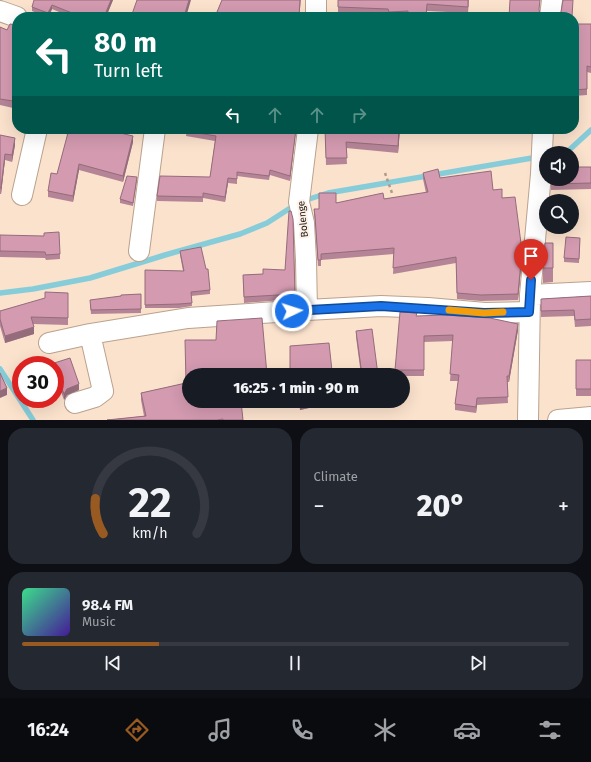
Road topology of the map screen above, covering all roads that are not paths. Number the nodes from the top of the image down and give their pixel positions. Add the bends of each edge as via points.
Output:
1 (316, 0) edge
2 (552, 0) edge
3 (0, 11) edge
4 (316, 12) edge
5 (551, 12) edge
6 (12, 15) edge
7 (36, 134) edge
8 (154, 134) edge
9 (307, 134) edge
10 (543, 138) edge
11 (22, 195) dead end
12 (139, 251) dead end
13 (591, 292) edge
14 (530, 303) junction
15 (307, 310) junction
16 (90, 334) junction
17 (49, 343) dead end
18 (75, 403) dead end
19 (591, 417) edge
20 (528, 420) edge
21 (558, 420) edge

1 - 4 street
2 - 5 street
3 - 6 street
7 - 11 street
8 - 12 street
9 - 15 street, Bolenge via 300,202 304,223
10 - 14 street
13 - 14 street
14 - 15 street via 484,313 381,306
14 - 20 street
15 - 16 street via 188,318
16 - 17 street
16 - 18 street via 103,391 95,397
19 - 21 street

